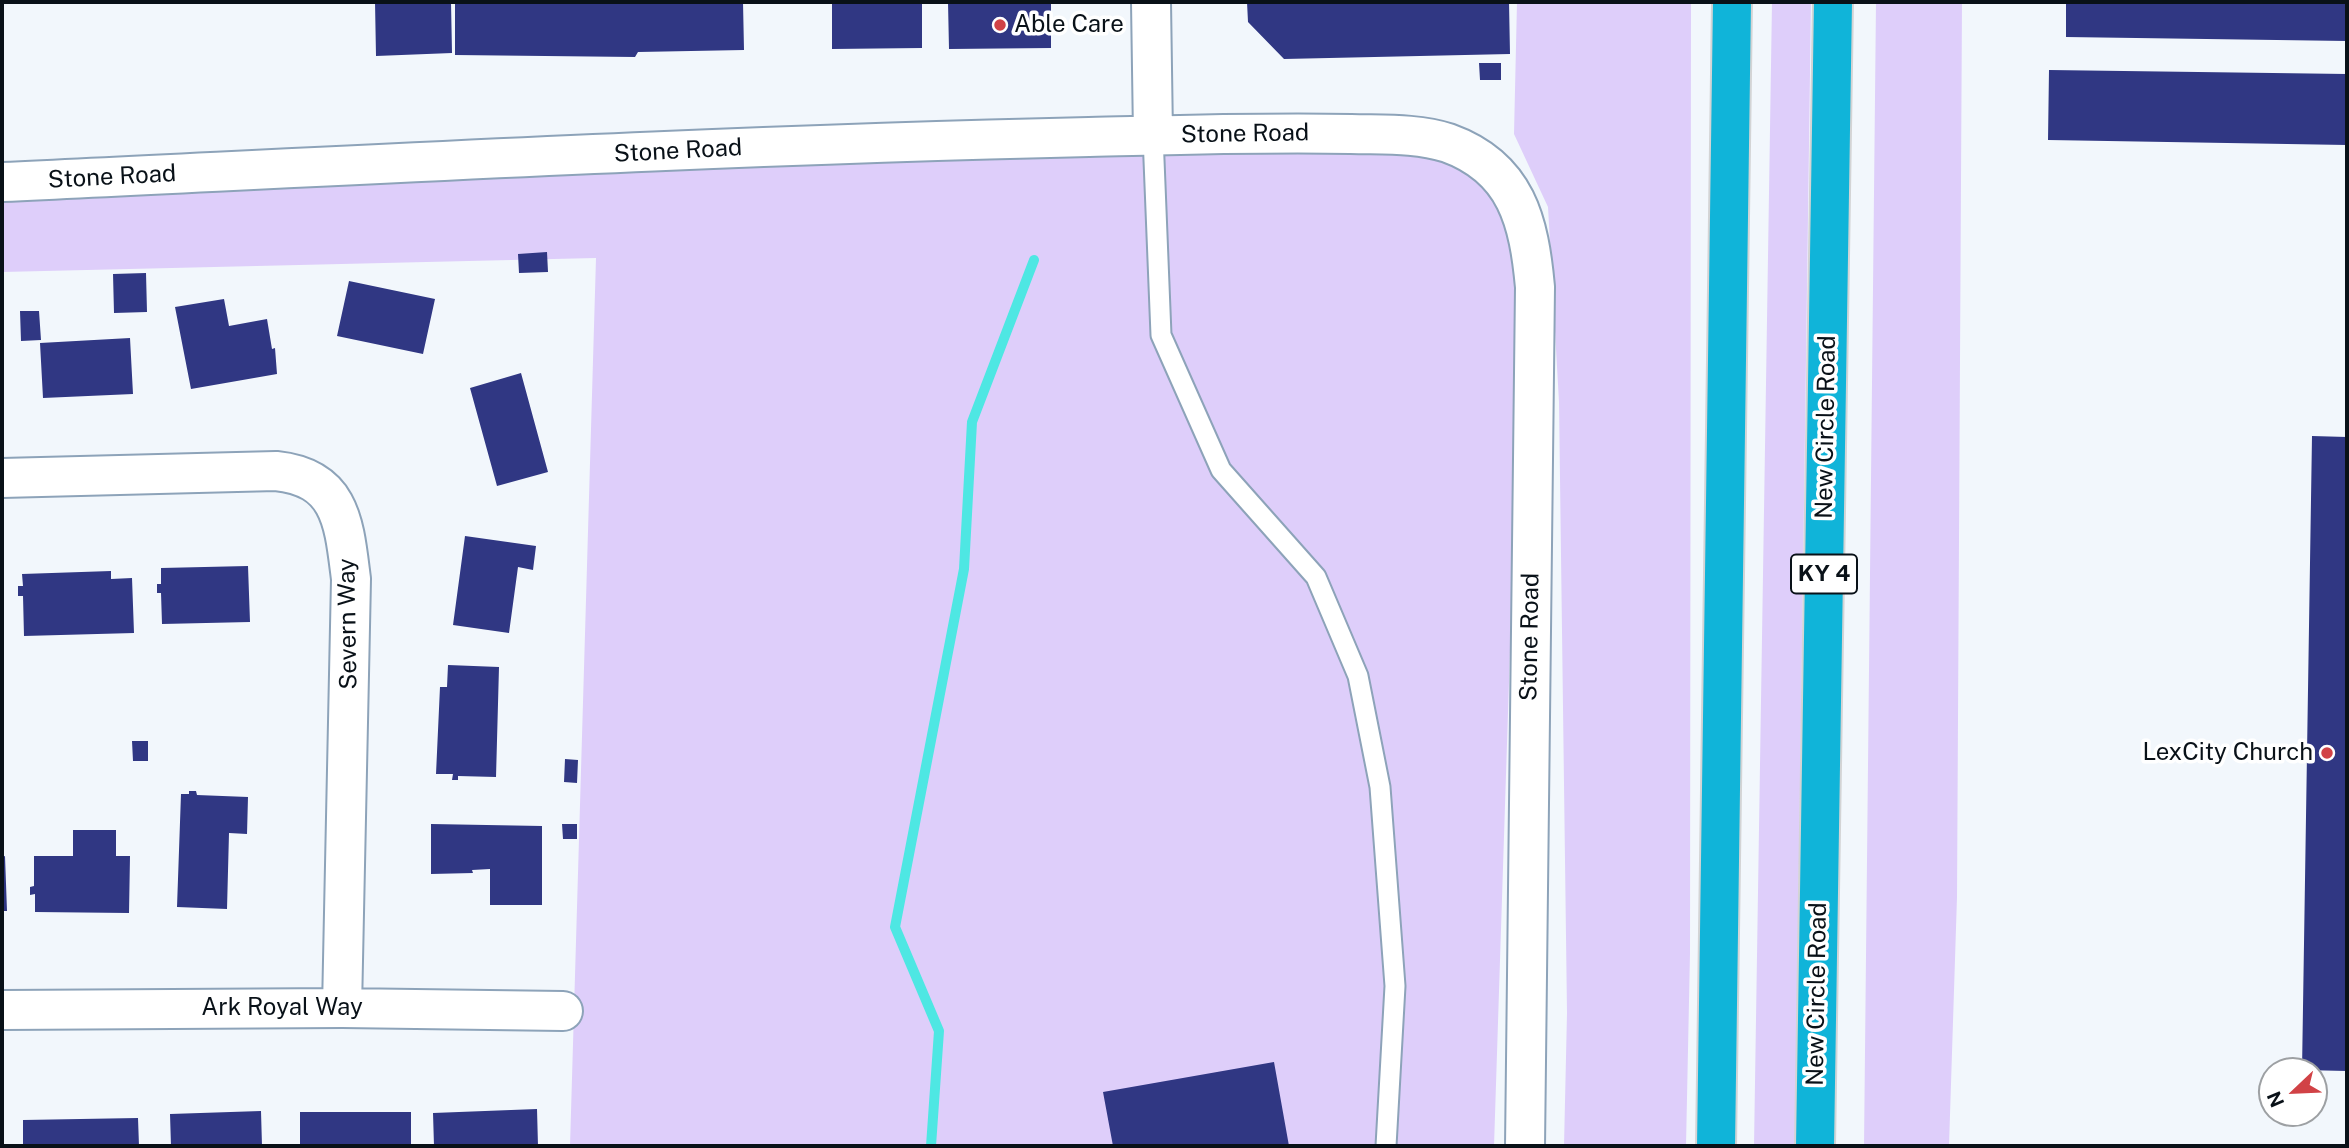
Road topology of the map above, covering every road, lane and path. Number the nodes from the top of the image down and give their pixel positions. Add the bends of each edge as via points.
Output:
1 (1151, 2) edge
2 (1732, 2) edge
3 (1833, 2) edge
4 (1153, 135) junction
5 (2, 182) edge
6 (2, 478) edge
7 (342, 1008) junction
8 (2, 1010) edge
9 (563, 1011) dead end
10 (1385, 1146) edge
11 (1525, 1146) edge
12 (1716, 1146) edge
13 (1815, 1146) edge

1 - 4 street
2 - 12 highway
3 - 13 highway, New Circle Road / KY 4
4 - 5 street, Stone Road via 894,141
4 - 10 lane via 1161,335 1221,470 1316,577 1358,676 1380,787 1395,986
4 - 11 street, Stone Road via 1423,136 1482,160 1502,178 1524,217 1535,286 1536,354
6 - 7 street, Severn Way via 276,471 306,477 335,502 351,579
7 - 8 street, Ark Royal Way
7 - 9 street, Ark Royal Way

